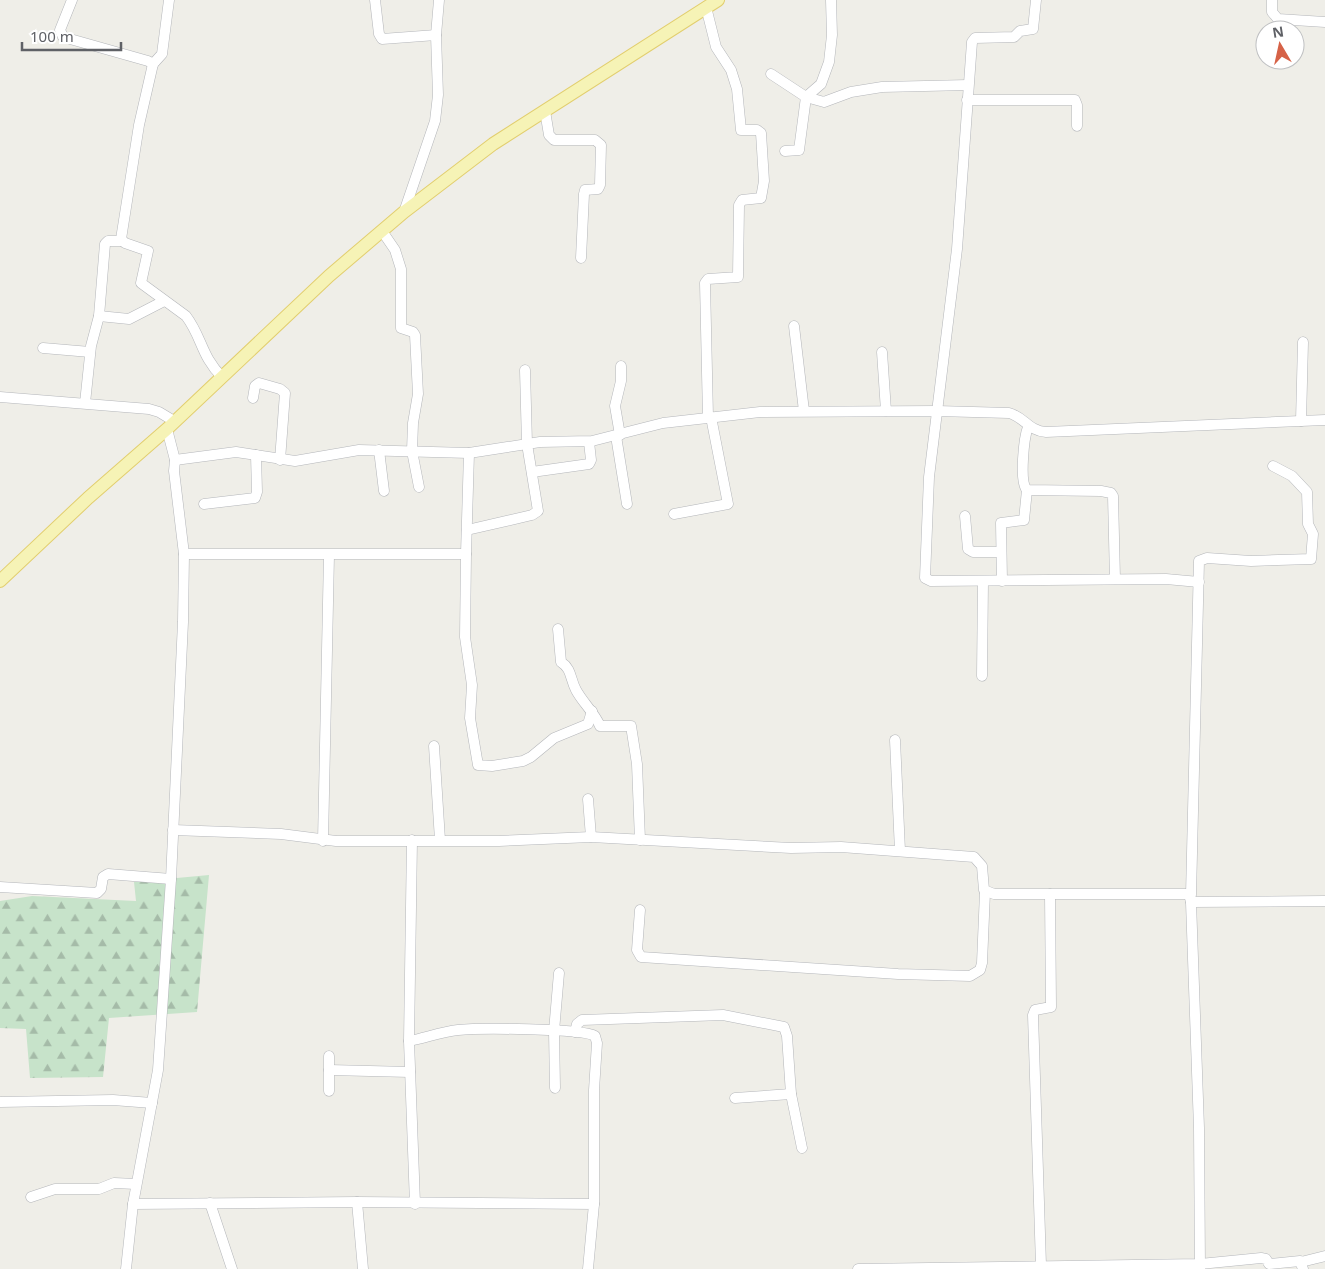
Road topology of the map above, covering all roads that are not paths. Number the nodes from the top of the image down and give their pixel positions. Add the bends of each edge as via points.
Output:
1 (72, 0) edge
2 (169, 0) edge
3 (375, 0) edge
4 (439, 0) edge
5 (718, 0) edge
6 (831, 0) edge
7 (1036, 0) edge
8 (1272, 0) edge
9 (706, 7) junction
10 (1325, 22) edge
11 (436, 35) junction
12 (153, 64) junction
13 (771, 74) dead end
14 (968, 85) junction
15 (806, 97) junction
16 (967, 100) junction
17 (545, 111) junction
18 (1077, 126) dead end
19 (785, 151) dead end
20 (404, 212) junction
21 (382, 231) junction
22 (122, 241) junction
23 (580, 258) dead end
24 (164, 301) junction
25 (99, 316) junction
26 (794, 326) dead end
27 (1303, 342) dead end
28 (43, 348) dead end
29 (90, 352) junction
30 (882, 352) dead end
31 (621, 366) dead end
32 (525, 370) dead end
33 (222, 377) junction
34 (0, 397) edge
35 (253, 398) dead end
36 (85, 404) junction
37 (804, 411) junction
38 (886, 411) junction
39 (937, 411) junction
40 (710, 417) junction
41 (1325, 420) edge
42 (1301, 421) junction
43 (170, 425) junction
44 (1028, 427) junction
45 (618, 436) junction
46 (589, 442) junction
47 (527, 444) junction
48 (379, 450) junction
49 (412, 451) junction
50 (469, 453) junction
51 (256, 455) junction
52 (175, 460) junction
53 (280, 460) junction
54 (1273, 466) dead end
55 (532, 472) junction
56 (419, 486) dead end
57 (1026, 490) junction
58 (384, 491) dead end
59 (204, 504) dead end
60 (628, 504) dead end
61 (674, 514) dead end
62 (965, 516) dead end
63 (466, 530) junction
64 (1001, 552) junction
65 (184, 554) junction
66 (466, 554) junction
67 (329, 555) junction
68 (1002, 580) junction
69 (1115, 580) junction
70 (0, 581) edge
71 (983, 581) junction
72 (1199, 582) junction
73 (558, 629) dead end
74 (982, 676) dead end
75 (592, 711) junction
76 (895, 740) dead end
77 (434, 746) dead end
78 (588, 799) dead end
79 (173, 830) junction
80 (591, 836) junction
81 (412, 840) junction
82 (440, 840) junction
83 (640, 840) junction
84 (322, 841) junction
85 (900, 851) junction
86 (171, 879) junction
87 (0, 887) edge
88 (985, 892) junction
89 (1050, 894) junction
90 (1191, 899) junction
91 (1325, 900) edge
92 (640, 910) dead end
93 (559, 973) dead end
94 (554, 1030) junction
95 (575, 1032) junction
96 (409, 1041) junction
97 (329, 1056) dead end
98 (329, 1070) junction
99 (410, 1072) junction
100 (555, 1088) dead end
101 (329, 1091) dead end
102 (791, 1094) junction
103 (735, 1098) dead end
104 (0, 1102) edge
105 (152, 1104) junction
106 (802, 1148) dead end
107 (136, 1184) junction
108 (31, 1197) dead end
109 (358, 1202) junction
110 (133, 1204) junction
111 (210, 1204) junction
112 (414, 1204) junction
113 (594, 1204) junction
114 (1325, 1256) edge
115 (1041, 1265) junction
116 (1302, 1266) edge
117 (1200, 1267) edge
118 (912, 1268) edge
119 (126, 1269) edge
120 (232, 1269) edge
121 (363, 1269) edge
122 (588, 1269) edge
123 (858, 1269) edge

1 - 12 street via 60,30 63,37
2 - 12 street via 162,54
3 - 11 street via 382,39
4 - 11 street
5 - 9 main road
6 - 15 street via 829,62 821,84
7 - 14 street via 1033,29 1020,31 1014,37 973,39
8 - 10 street via 1272,12 1278,19
9 - 17 main road
9 - 40 street via 716,47 731,70 737,88 741,130 761,133 764,181 761,198 742,200 739,205 738,277 708,279 704,283
11 - 20 street via 438,95 435,122
12 - 22 street via 139,125
13 - 15 street
14 - 15 street via 882,87 851,92 829,102
14 - 16 street
15 - 19 street via 799,150
16 - 18 street via 1075,100
16 - 39 street via 957,249
17 - 20 main road via 478,155
17 - 23 street via 549,135 554,140 595,140 601,145 600,185 598,189 585,190 584,194
20 - 21 main road
21 - 33 main road
21 - 49 street via 395,250 401,269 401,328 415,335 418,394 412,423
22 - 24 street via 148,252 141,283
22 - 25 street via 105,244
24 - 25 street via 129,319
24 - 33 street via 192,323 206,360
25 - 29 street
26 - 37 street
27 - 42 street
28 - 29 street
29 - 36 street
30 - 38 street
31 - 45 street via 615,406
32 - 47 street
33 - 43 main road
34 - 36 street
35 - 53 street via 255,386 259,383 285,393
36 - 43 street via 154,410
37 - 38 street
37 - 40 street
38 - 39 street
39 - 44 street via 1009,413
39 - 71 street via 928,484 925,578
40 - 45 street via 655,424
40 - 61 street via 728,504 726,507
41 - 42 street
42 - 44 street via 1046,432
43 - 52 street
43 - 70 main road
44 - 57 street via 1023,483
45 - 46 street
45 - 60 street
46 - 47 street
46 - 55 street via 589,464
47 - 50 street
47 - 55 street
48 - 49 street
48 - 53 street via 344,451 295,461
48 - 58 street
49 - 50 street
49 - 56 street
50 - 63 street
51 - 52 street via 236,452
51 - 53 street
51 - 59 street via 255,498
52 - 65 street
54 - 72 street via 1292,476 1307,492 1308,524 1313,534 1311,559 1201,559 1198,564
55 - 63 street via 538,508 536,514
57 - 64 street via 1024,520 1001,523
57 - 69 street via 1110,493
62 - 64 street via 970,551
63 - 66 street
64 - 68 street
65 - 67 street
65 - 79 street
66 - 67 street
66 - 75 street via 465,637 472,685 470,718 478,765 503,765 531,757 554,738 584,726
67 - 84 street
68 - 69 street
68 - 71 street
69 - 72 street
71 - 74 street
72 - 90 street
73 - 75 street via 561,662 569,669 575,689
75 - 83 street via 602,727 631,726 638,764
76 - 85 street
77 - 82 street
78 - 80 street
79 - 84 street via 281,834
79 - 86 street
80 - 82 street via 499,841
80 - 83 street
81 - 82 street
81 - 84 street
81 - 96 street
83 - 85 street
85 - 88 street via 974,857 982,866
86 - 87 street via 108,874 103,877 97,893
86 - 105 street via 158,1070
88 - 89 street
88 - 92 street via 982,963 980,970 970,976 641,956 637,950
89 - 90 street via 1155,893
89 - 115 street via 1050,1006 1035,1010 1033,1015
90 - 91 street
90 - 117 street
93 - 94 street
94 - 95 street
94 - 96 street via 458,1030
94 - 100 street
95 - 102 street via 582,1020 723,1015 780,1024 786,1030
95 - 113 street via 592,1034 596,1038
96 - 99 street
97 - 98 street
98 - 99 street
98 - 101 street
99 - 112 street
102 - 103 street
102 - 106 street
104 - 105 street via 104,1100
105 - 107 street
107 - 108 street via 114,1183 99,1189 55,1189
107 - 110 street
109 - 111 street
109 - 112 street
109 - 121 street
110 - 111 street
110 - 119 street
111 - 120 street
112 - 113 street
113 - 122 street
114 - 116 street
115 - 117 street
115 - 118 street
116 - 117 street via 1297,1260 1269,1264 1261,1258
118 - 123 street

